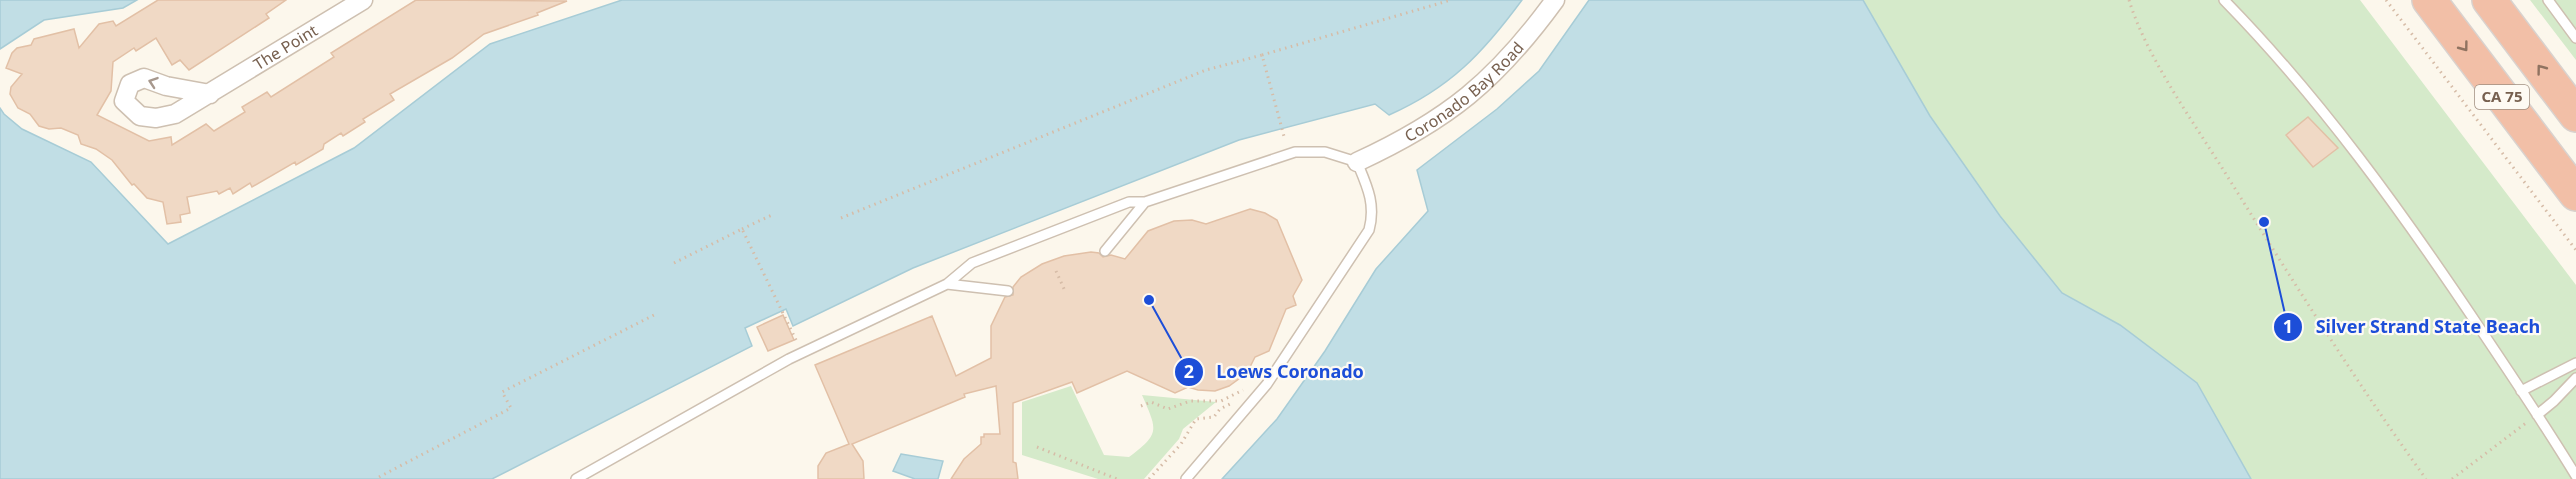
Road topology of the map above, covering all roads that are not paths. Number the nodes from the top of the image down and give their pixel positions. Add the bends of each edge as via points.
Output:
1 (363, 0) edge
2 (1555, 0) edge
3 (2224, 0) edge
4 (2429, 0) edge
5 (2489, 0) edge
6 (2548, 0) edge
7 (2576, 38) edge
8 (210, 94) dead end
9 (2576, 115) edge
10 (1357, 162) junction
11 (2576, 194) edge
12 (1145, 202) junction
13 (1105, 251) dead end
14 (947, 284) junction
15 (1008, 291) dead end
16 (2576, 363) edge
17 (2576, 378) edge
18 (2521, 391) junction
19 (2537, 415) junction
20 (2576, 476) edge
21 (576, 479) edge
22 (1186, 479) edge

1 - 8 street, The Point
2 - 10 street, Coronado Bay Road via 1528,37 1477,91 1402,141
3 - 18 lane via 2264,41 2337,129 2421,240
4 -> 11 highway, CA 75
9 -> 5 highway, CA 75
6 - 7 lane
10 - 12 lane via 1325,152 1295,152
10 - 22 lane via 1372,199 1369,230 1268,384
12 - 13 lane
12 - 14 lane via 1129,202 972,263
14 - 15 lane
14 - 21 lane via 802,353
16 - 18 lane
17 - 19 lane
18 - 19 lane
19 - 20 lane

